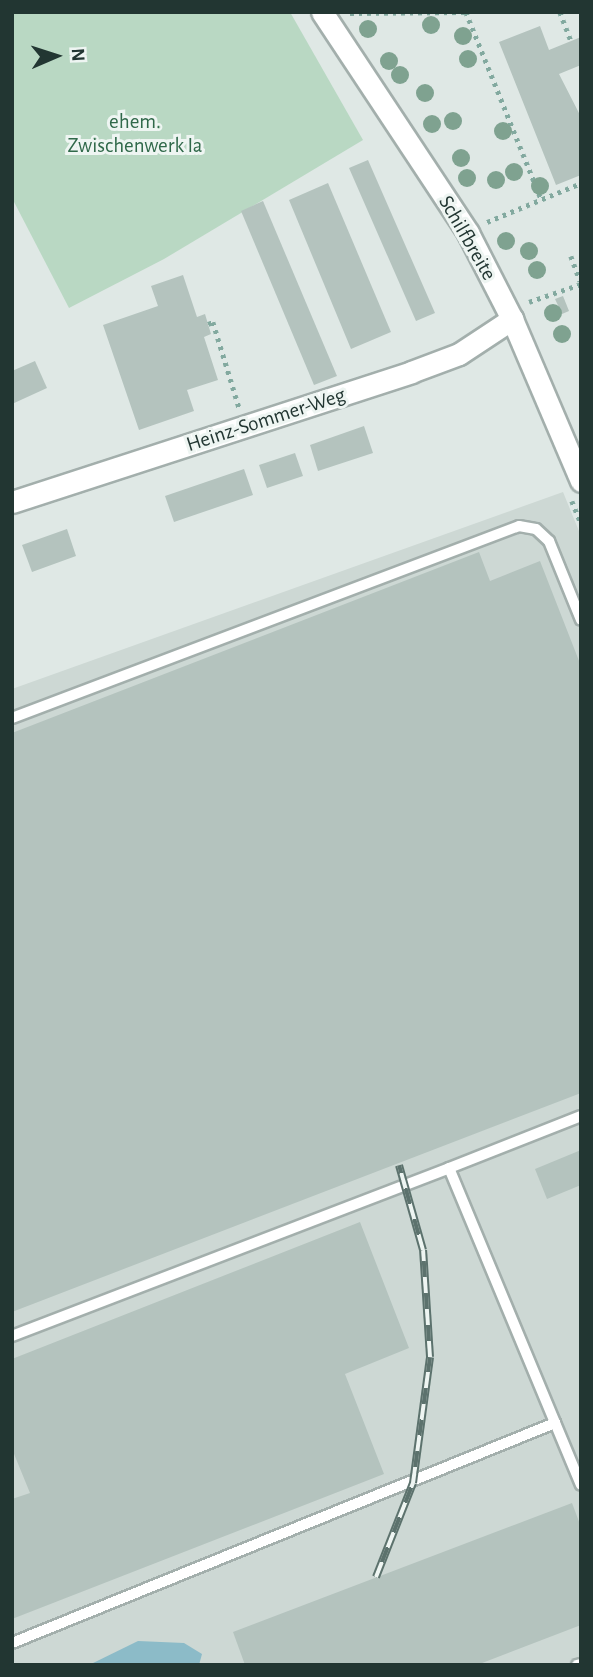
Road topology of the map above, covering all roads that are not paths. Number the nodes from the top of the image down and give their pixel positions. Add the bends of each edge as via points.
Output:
1 (322, 12) edge
2 (512, 319) junction
3 (581, 481) edge
4 (12, 502) edge
5 (581, 620) edge
6 (12, 718) edge
7 (581, 1116) edge
8 (449, 1167) junction
9 (12, 1336) edge
10 (555, 1423) junction
11 (581, 1485) edge
12 (12, 1643) edge

1 - 2 main road, Schilfbreite via 468,233
2 - 3 main road, Schilfbreite
2 - 4 main road, Heinz-Sommer-Weg via 459,354
5 - 6 lane via 549,541 536,529 519,526
7 - 8 lane
8 - 9 lane
8 - 10 lane
10 - 11 lane
10 - 12 lane

